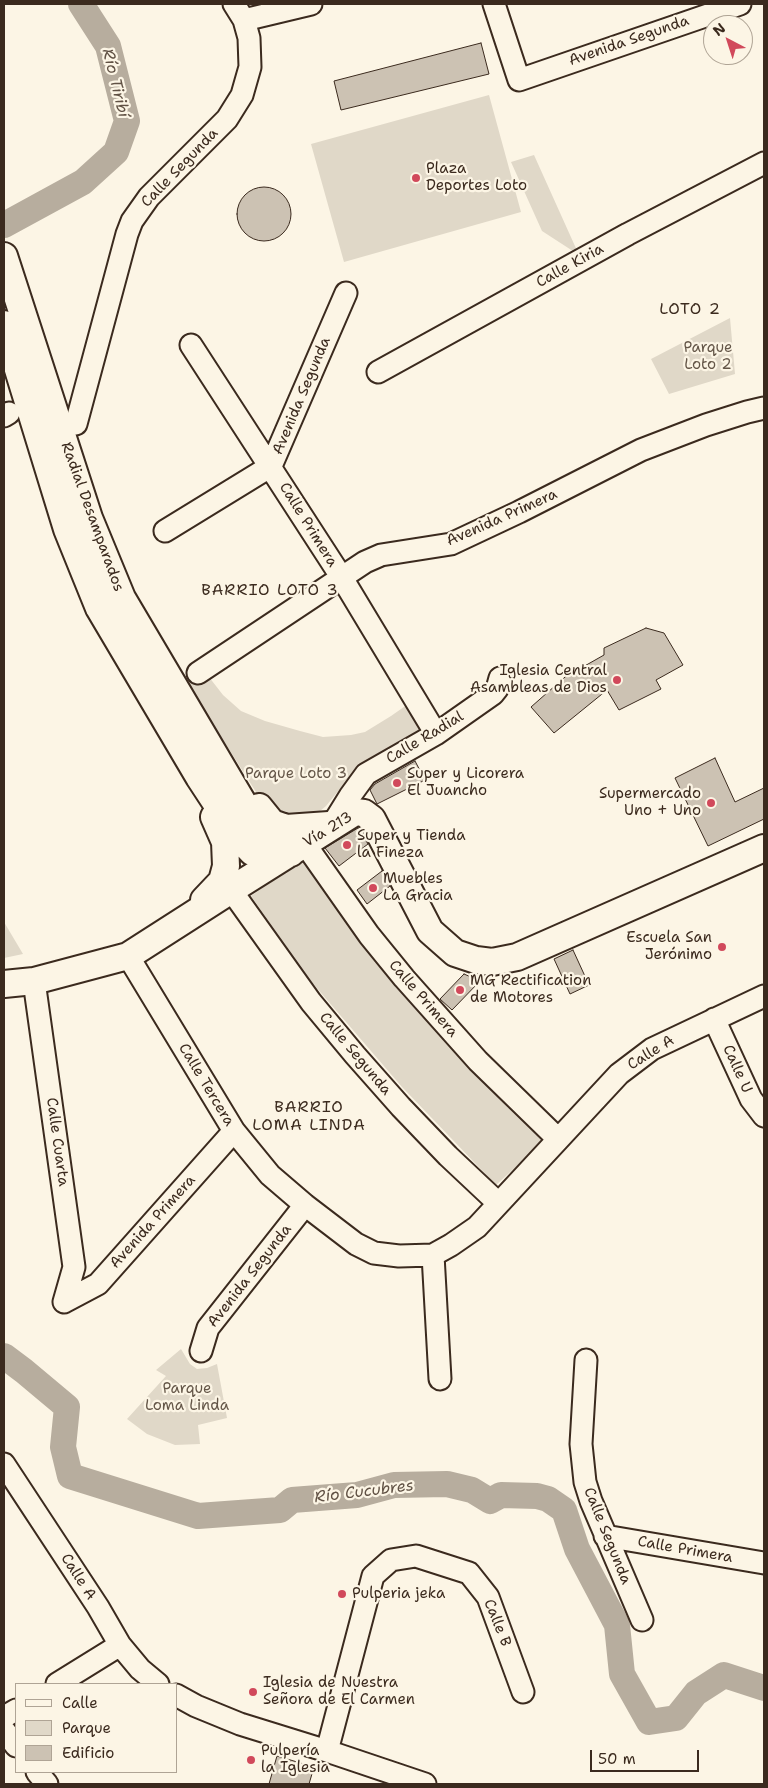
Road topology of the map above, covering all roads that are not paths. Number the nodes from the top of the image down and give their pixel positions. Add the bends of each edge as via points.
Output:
1 (310, 4) edge
2 (494, 4) edge
3 (740, 4) edge
4 (239, 12) edge
5 (764, 164) edge
6 (4, 256) edge
7 (346, 293) dead end
8 (11, 325) edge
9 (192, 345) dead end
10 (378, 372) dead end
11 (764, 408) edge
12 (76, 424) dead end
13 (271, 466) junction
14 (165, 531) dead end
15 (342, 578) junction
16 (198, 673) dead end
17 (500, 678) dead end
18 (436, 734) junction
19 (210, 772) junction
20 (366, 774) junction
21 (372, 819) junction
22 (332, 825) junction
23 (225, 842) junction
24 (764, 848) edge
25 (290, 853) junction
26 (230, 890) junction
27 (182, 923) junction
28 (128, 956) junction
29 (34, 981) junction
30 (4, 984) edge
31 (764, 996) edge
32 (714, 1019) junction
33 (764, 1116) edge
34 (234, 1131) junction
35 (558, 1139) junction
36 (498, 1203) junction
37 (305, 1206) junction
38 (433, 1255) junction
39 (64, 1302) joint
40 (201, 1351) dead end
41 (586, 1360) dead end
42 (440, 1379) dead end
43 (4, 1464) edge
44 (605, 1536) junction
45 (764, 1564) edge
46 (642, 1620) dead end
47 (120, 1645) junction
48 (59, 1683) edge
49 (157, 1683) edge
50 (523, 1692) dead end
51 (178, 1696) edge
52 (15, 1711) edge
53 (4, 1717) edge
54 (4, 1730) edge
55 (15, 1745) edge
56 (327, 1751) junction
57 (38, 1773) edge
58 (48, 1784) edge
59 (425, 1784) edge

1 - 4 street
2 - 3 street, Avenida Segunda via 519,80
4 - 12 street, Calle Segunda via 250,38 250,67 242,95 227,119 149,197 132,221
5 - 10 street, Calle Kiria via 628,234
6 - 8 main road, Radial Desamparados
7 - 13 street, Avenida Segunda
8 - 19 main road, Radial Desamparados via 67,529 99,608
9 - 13 street, Calle Primera
11 - 15 street, Avenida Primera via 706,425 641,450 451,544 381,555
13 - 14 street, Avenida Segunda
13 - 15 street, Calle Primera
15 - 16 street, Avenida Primera
15 - 18 street, Calle Primera
17 - 18 street, Calle Radial via 493,694
18 - 20 street, Calle Radial
19 - 22 main road via 272,823 286,828
19 - 23 main road via 206,801
19 - 25 main road, Radial Desamparados via 239,838 252,852
20 - 21 street via 363,792
20 - 22 street, Calle Radial
21 - 22 main road, Vía 213 via 364,813 355,812
21 - 24 main road, Vía 213 via 430,931 455,953 492,962 517,957
22 - 25 main road, Vía 213
23 - 26 main road via 232,857 234,873
23 - 27 main road via 226,866 222,881
25 - 26 main road, Vía 213
25 - 35 street, Calle Primera via 369,935 478,1062
26 - 27 main road, Vía 213
26 - 36 street, Calle Segunda via 311,1002 355,1055 428,1135
27 - 28 main road, Vía 213
28 - 29 main road, Vía 213
28 - 34 street, Calle Tercera
29 - 30 main road, Vía 213
29 - 39 street, Calle Cuarta via 74,1268
31 - 32 street, Calle A
32 - 33 street, Calle U via 751,1099
32 - 35 street, Calle A via 652,1049 619,1074
34 - 37 street, Calle Tercera via 270,1175
34 - 39 street, Avenida Primera via 98,1284
35 - 36 street, Calle A
36 - 38 street, Calle A via 477,1227
37 - 38 street, Calle Tercera via 356,1244 374,1253
37 - 40 street, Avenida Segunda via 208,1328
38 - 42 street
41 - 44 street, Calle Segunda via 581,1444 586,1482
43 - 47 street, Calle A
44 - 45 street, Calle Primera
44 - 46 street, Calle Segunda
47 - 48 street
47 - 49 street, Calle A via 140,1670
50 - 56 street, Calle B via 488,1597 470,1573 416,1556 391,1560 373,1576
51 - 56 street via 240,1724
52 - 53 street
54 - 55 street
56 - 59 street
57 - 58 street

